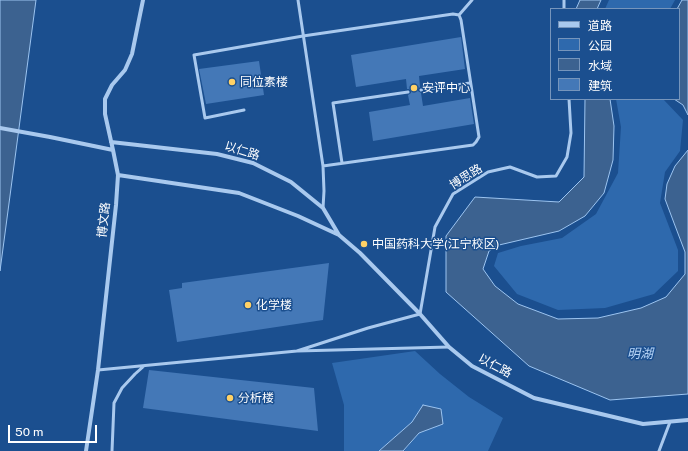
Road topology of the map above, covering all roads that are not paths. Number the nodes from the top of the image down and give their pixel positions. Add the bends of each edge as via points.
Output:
1 (143, 0) edge
2 (298, 0) edge
3 (472, 0) edge
4 (459, 15) junction
5 (304, 36) junction
6 (470, 82) junction
7 (421, 90) dead end
8 (408, 92) dead end
9 (569, 100) edge
10 (244, 110) dead end
11 (0, 128) edge
12 (111, 142) junction
13 (113, 150) junction
14 (342, 163) junction
15 (323, 166) junction
16 (118, 175) junction
17 (323, 208) junction
18 (339, 235) junction
19 (420, 314) junction
20 (449, 347) junction
21 (297, 351) junction
22 (145, 366) junction
23 (98, 370) junction
24 (688, 420) edge
25 (670, 422) junction
26 (86, 451) edge
27 (112, 451) edge
28 (659, 451) edge

1 - 12 street, 博文路 via 132,54 126,70 112,85 105,99 105,114
2 - 5 lane
3 - 4 lane
4 - 5 lane
4 - 6 lane
5 - 10 lane via 194,55 205,118
5 - 15 lane
6 - 7 lane
6 - 14 lane via 479,137 473,145
8 - 14 lane via 333,103
9 - 19 lane, 博思路 via 571,134 567,156 556,176 537,177 510,167 488,172 453,194 434,226
11 - 13 street
12 - 13 street, 博文路
12 - 17 street, 以仁路 via 217,154 253,163 291,182
13 - 16 street, 博文路
14 - 15 lane
15 - 17 lane
16 - 18 street, 以仁路 via 239,193
16 - 23 street, 博文路
17 - 18 street, 以仁路
18 - 19 street, 以仁路
19 - 20 street, 以仁路
19 - 21 lane
20 - 21 lane
20 - 25 street, 以仁路 via 472,366 534,398 643,424
21 - 22 lane
22 - 23 lane
22 - 27 lane via 122,388 114,402
23 - 26 street, 博文路
24 - 25 street, 以仁路
25 - 28 lane

